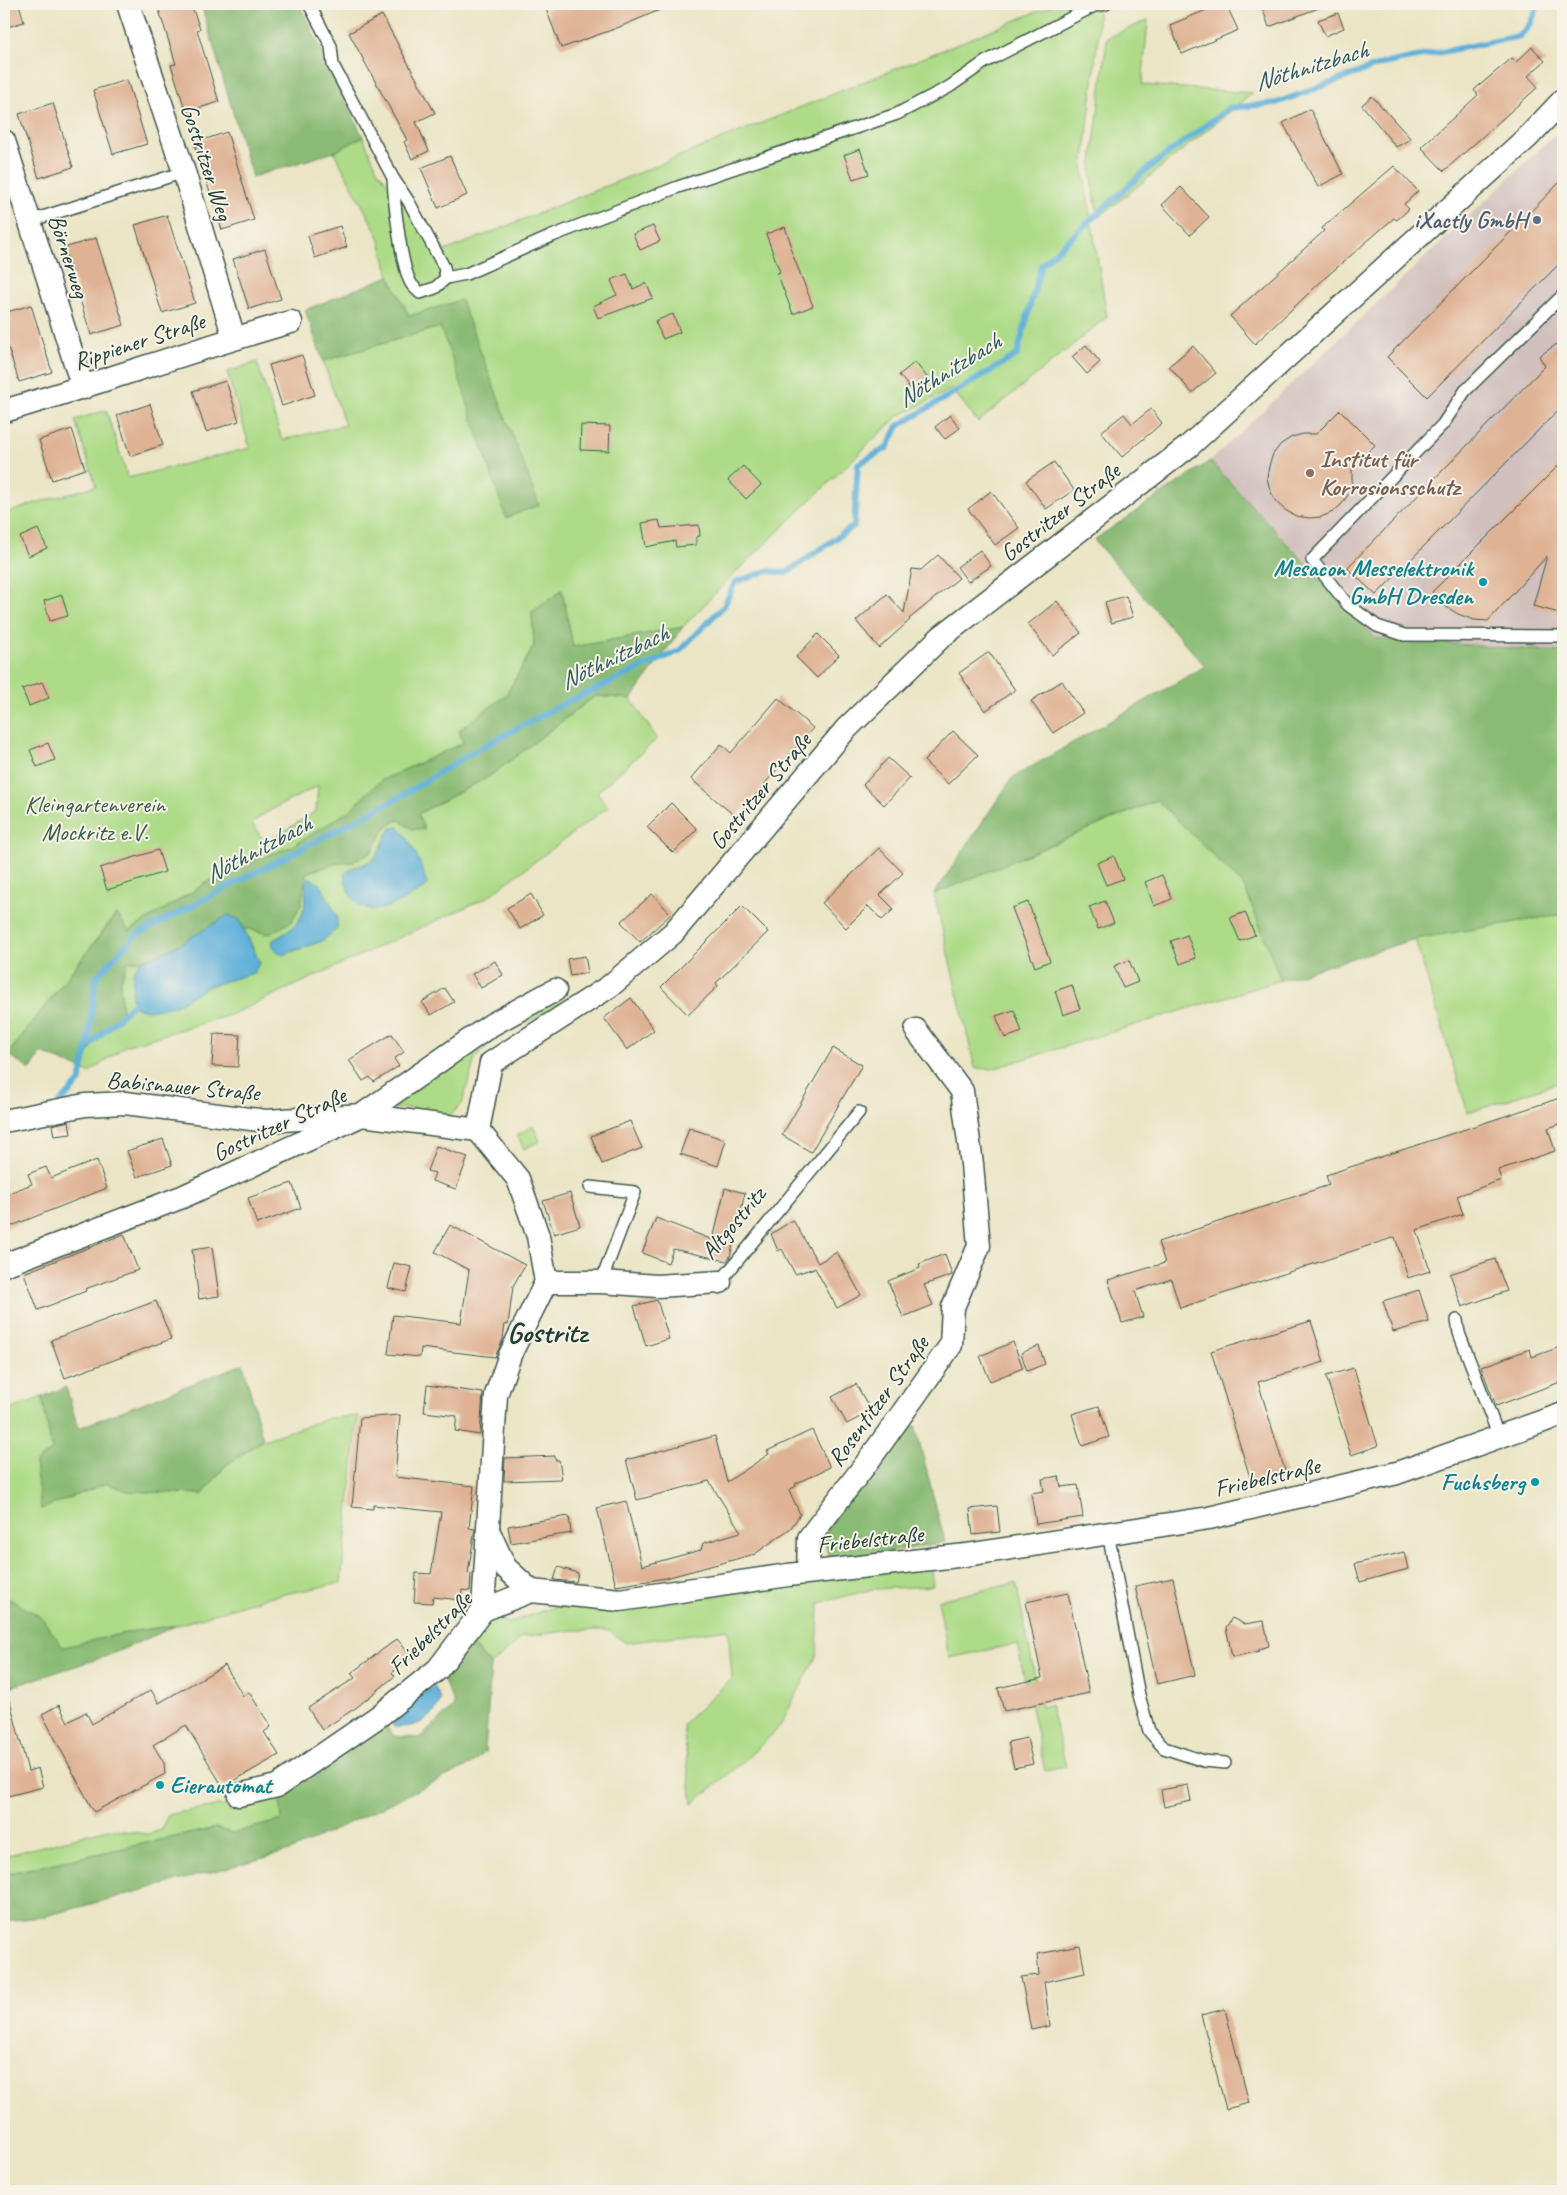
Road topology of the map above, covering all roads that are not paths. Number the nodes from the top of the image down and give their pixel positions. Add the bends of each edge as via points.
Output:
1 (128, 4) edge
2 (309, 4) edge
3 (1106, 4) edge
4 (1563, 100) edge
5 (4, 140) edge
6 (184, 172) junction
7 (393, 178) junction
8 (30, 221) junction
9 (446, 278) junction
10 (1563, 295) edge
11 (291, 322) dead end
12 (234, 338) junction
13 (84, 388) junction
14 (4, 411) edge
15 (1563, 636) edge
16 (555, 990) dead end
17 (916, 1030) dead end
18 (859, 1112) dead end
19 (362, 1115) junction
20 (4, 1122) edge
21 (478, 1130) junction
22 (590, 1187) dead end
23 (4, 1265) edge
24 (546, 1282) junction
25 (601, 1282) junction
26 (720, 1282) joint
27 (1457, 1320) dead end
28 (1563, 1414) edge
29 (1499, 1437) junction
30 (488, 1529) junction
31 (1108, 1533) junction
32 (808, 1572) junction
33 (531, 1591) junction
34 (483, 1610) junction
35 (1224, 1763) dead end
36 (239, 1796) dead end

1 - 6 street, Gostritzer Weg
2 - 7 lane via 331,46 333,65
3 - 9 lane via 1094,6 985,62 949,87 897,114 678,187 552,236 466,274
4 - 21 street, Gostritzer Straße via 1529,136 1189,446 941,637 846,729 673,933 610,986 490,1063
5 - 8 street, Börnerweg
6 - 8 lane
6 - 12 street, Gostritzer Weg
7 - 9 lane via 433,244
7 - 9 lane via 394,203 411,284 420,293 435,288
8 - 13 street, Börnerweg
10 - 15 lane via 1465,391 1443,424 1312,560 1348,605 1377,626 1404,635
11 - 12 street, Rippiener Straße
12 - 13 street, Rippiener Straße
13 - 14 street, Rippiener Straße
16 - 19 street, Gostritzer Straße via 490,1025
17 - 32 street, Rosentitzer Straße via 962,1091 979,1246 953,1306 952,1346 809,1538
18 - 26 lane, Altgostritz
19 - 20 street, Babisnauer Straße via 266,1121 125,1103 85,1105
19 - 21 street, Babisnauer Straße
19 - 23 street, Gostritzer Straße via 182,1197
21 - 24 street via 518,1179 538,1236
22 - 25 lane via 635,1192
24 - 25 street, Altgostritz
24 - 30 street via 510,1355 496,1395
25 - 26 street, Altgostritz via 657,1286
27 - 29 lane via 1459,1333
28 - 29 street, Friebelstraße
29 - 31 street, Friebelstraße via 1396,1473 1210,1518
30 - 33 street via 505,1567
30 - 34 street
31 - 32 street, Friebelstraße via 966,1555
31 - 35 lane via 1149,1731 1164,1748 1204,1761
32 - 33 street, Friebelstraße via 620,1600
33 - 34 street, Friebelstraße
34 - 36 street, Friebelstraße via 438,1669 379,1716 277,1786

